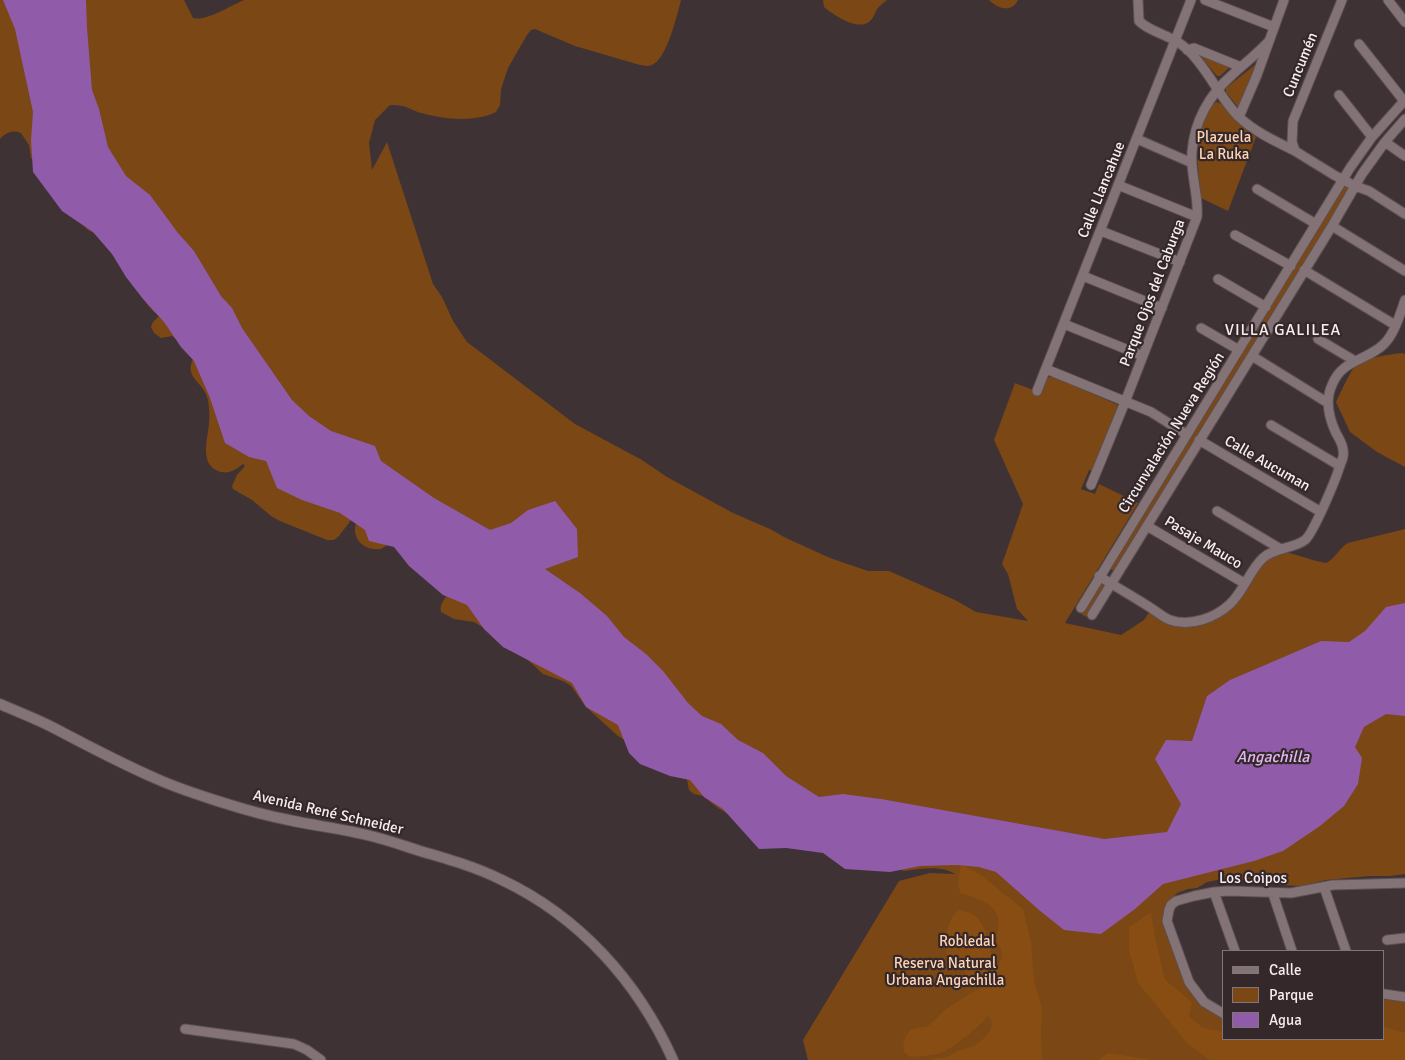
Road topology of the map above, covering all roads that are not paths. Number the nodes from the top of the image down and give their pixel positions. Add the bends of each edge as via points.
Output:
1 (1138, 0) edge
2 (1191, 0) edge
3 (1205, 0) edge
4 (1284, 0) edge
5 (1342, 0) edge
6 (1388, 0) edge
7 (1405, 22) edge
8 (1274, 27) junction
9 (1175, 40) junction
10 (1269, 42) junction
11 (1360, 44) dead end
12 (1187, 50) junction
13 (1241, 67) junction
14 (1218, 89) junction
15 (1339, 95) dead end
16 (1404, 100) edge
17 (1239, 117) junction
18 (1405, 119) edge
19 (1372, 137) junction
20 (1137, 139) junction
21 (1385, 142) junction
22 (1293, 146) junction
23 (1405, 156) edge
24 (1192, 162) junction
25 (1343, 180) junction
26 (1118, 185) junction
27 (1355, 186) junction
28 (1257, 189) dead end
29 (1405, 214) edge
30 (1197, 217) junction
31 (1316, 224) junction
32 (1332, 226) junction
33 (1101, 231) junction
34 (1235, 235) dead end
35 (1180, 262) junction
36 (1291, 266) junction
37 (1304, 270) junction
38 (1405, 271) edge
39 (1083, 276) junction
40 (1218, 280) dead end
41 (1405, 300) edge
42 (1266, 307) junction
43 (1162, 308) junction
44 (1064, 324) junction
45 (1396, 325) junction
46 (1201, 328) dead end
47 (1318, 339) dead end
48 (1240, 350) junction
49 (1143, 356) junction
50 (1252, 356) junction
51 (1355, 361) junction
52 (1046, 368) junction
53 (1038, 390) dead end
54 (1125, 402) junction
55 (1328, 403) junction
56 (1271, 425) dead end
57 (1186, 434) junction
58 (1199, 440) junction
59 (1340, 466) junction
60 (1092, 485) dead end
61 (1217, 511) dead end
62 (1321, 512) junction
63 (1147, 526) junction
64 (1280, 548) junction
65 (1099, 576) junction
66 (1244, 583) junction
67 (1112, 584) junction
68 (1080, 608) dead end
69 (1092, 615) dead end
70 (0, 704) edge
71 (1405, 883) edge
72 (1324, 887) junction
73 (1214, 892) junction
74 (1273, 894) junction
75 (1405, 938) edge
76 (1387, 940) dead end
77 (1235, 950) edge
78 (1292, 950) edge
79 (1346, 950) edge
80 (1385, 994) edge
81 (1405, 997) edge
82 (1222, 1013) edge
83 (185, 1029) dead end
84 (321, 1060) edge
85 (673, 1060) edge

1 - 9 street via 1139,20 1144,26
2 - 9 street, Calle Llancahue
3 - 8 street
4 - 8 street
5 - 22 street, Cuncumén via 1293,121
6 - 7 street
8 - 10 street
9 - 12 street
9 - 20 street, Calle Llancahue
10 - 13 street, Parque Ojos del Caburga
10 - 17 street
11 - 16 street
12 - 13 street via 1194,48
12 - 14 street
13 - 14 street, Parque Ojos del Caburga
14 - 17 street
14 - 24 street, Parque Ojos del Caburga via 1201,115 1194,138
15 - 19 street
16 - 19 street, Circunvalación Nueva Región
17 - 22 street via 1261,134
18 - 21 street, Circunvalación Nueva Región
19 - 25 street, Circunvalación Nueva Región
20 - 24 street
20 - 26 street, Calle Llancahue
21 - 23 street
21 - 27 street, Circunvalación Nueva Región
22 - 25 street
24 - 30 street, Parque Ojos del Caburga via 1198,200
25 - 27 street
25 - 31 street, Circunvalación Nueva Región
26 - 30 street
26 - 33 street, Calle Llancahue
27 - 29 street
27 - 32 street, Circunvalación Nueva Región
28 - 31 street
30 - 35 street, Parque Ojos del Caburga
31 - 36 street, Circunvalación Nueva Región
32 - 37 street, Circunvalación Nueva Región
32 - 38 street
33 - 35 street
33 - 39 street, Calle Llancahue
34 - 36 street
35 - 43 street, Parque Ojos del Caburga
36 - 42 street, Circunvalación Nueva Región
37 - 45 street
37 - 50 street, Circunvalación Nueva Región
39 - 43 street
39 - 44 street, Calle Llancahue
40 - 42 street
41 - 45 street
42 - 48 street, Circunvalación Nueva Región
43 - 49 street, Parque Ojos del Caburga
44 - 49 street
44 - 52 street, Calle Llancahue
45 - 51 street via 1386,343
46 - 48 street
47 - 51 street
48 - 57 street, Circunvalación Nueva Región
49 - 54 street, Parque Ojos del Caburga
50 - 55 street
50 - 58 street, Circunvalación Nueva Región
51 - 55 street via 1335,378
52 - 53 street, Calle Llancahue
52 - 54 street
54 - 57 street via 1150,412
54 - 60 street, Parque Ojos del Caburga
55 - 59 street via 1331,422 1344,449
56 - 59 street
57 - 65 street, Circunvalación Nueva Región
58 - 62 street, Calle Aucuman
58 - 63 street, Circunvalación Nueva Región
59 - 62 street
61 - 64 street
62 - 64 street via 1305,540
63 - 66 street, Pasaje Mauco
63 - 67 street, Circunvalación Nueva Región
64 - 66 street via 1264,557
65 - 67 street
65 - 68 street, Circunvalación Nueva Región
66 - 67 street via 1229,605 1214,615 1187,623 1170,620
67 - 69 street, Circunvalación Nueva Región
70 - 85 street, Avenida René Schneider via 180,788 286,820 370,835 464,864 522,890 580,931 606,956 645,1007
71 - 72 street, Los Coipos
72 - 74 street, Los Coipos
72 - 79 street
73 - 74 street, Los Coipos
73 - 77 street
73 - 82 street, Los Coipos via 1171,905 1168,921 1189,982 1204,1002
74 - 78 street
75 - 76 street
80 - 81 street
83 - 84 street via 294,1044

